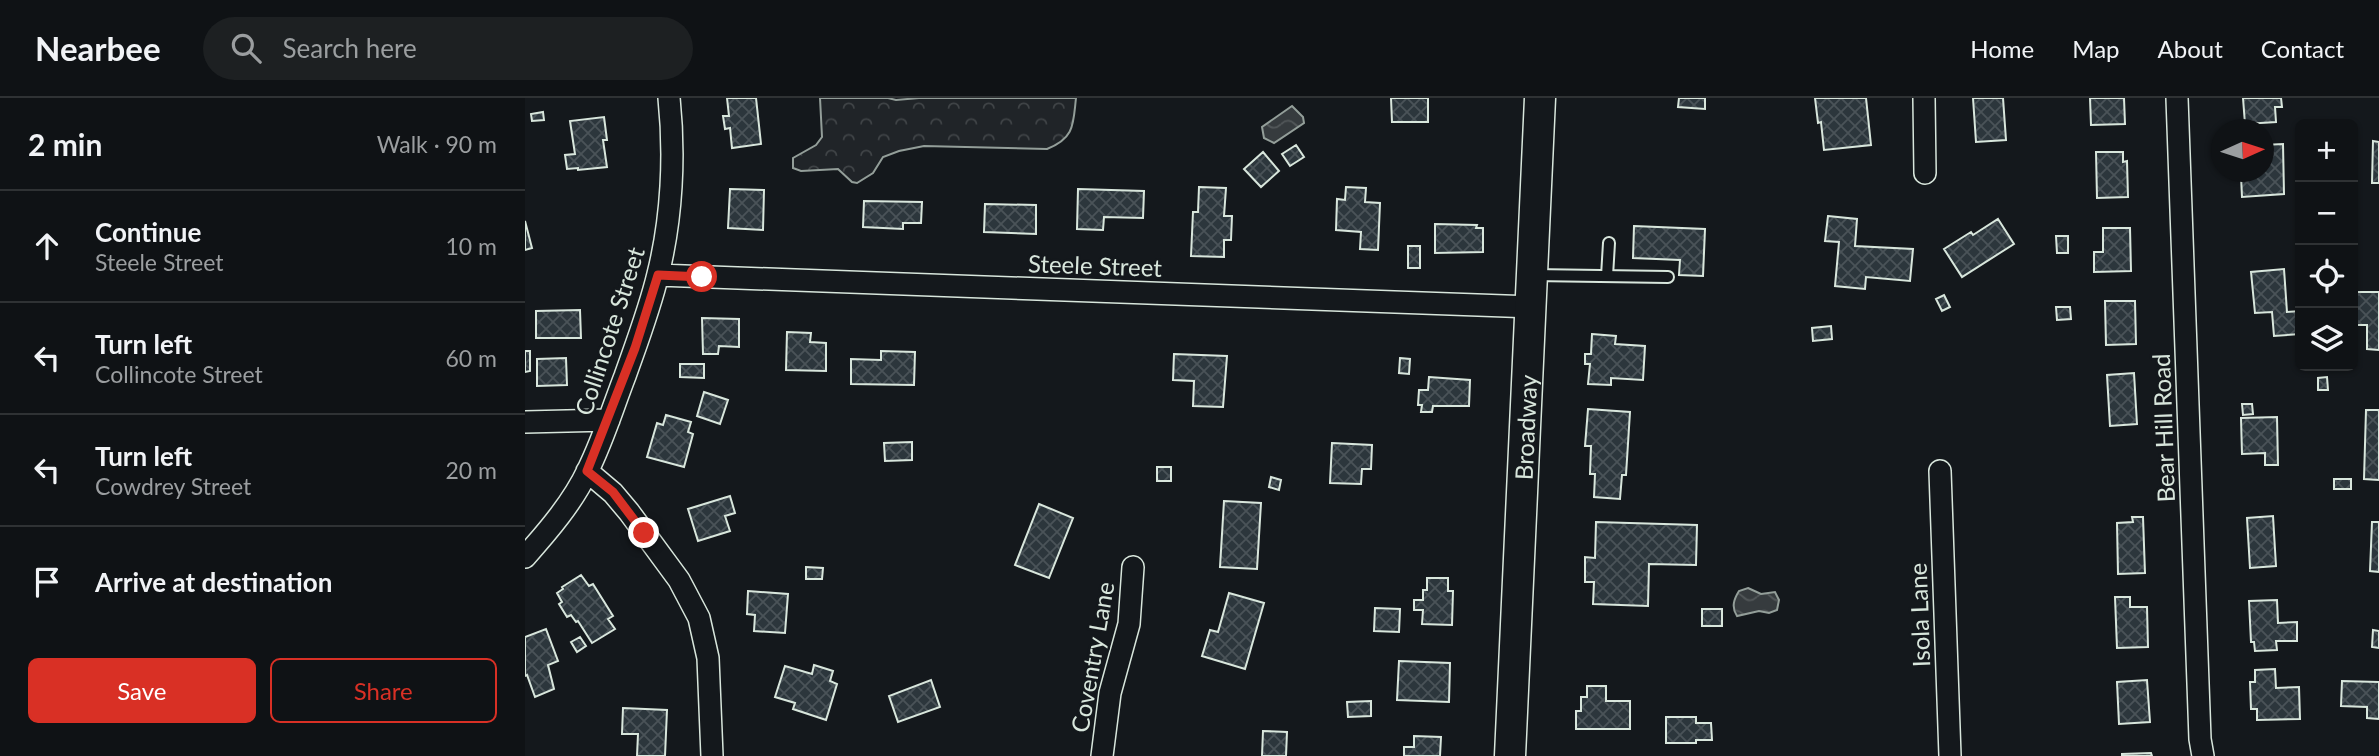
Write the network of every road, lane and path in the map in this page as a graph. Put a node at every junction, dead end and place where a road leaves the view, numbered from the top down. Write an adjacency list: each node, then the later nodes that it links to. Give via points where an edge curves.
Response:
1 (669, 98): 7 (street, Collincote Street, via 670,192)
2 (1540, 98): 8 (main road, Broadway)
3 (1924, 98): 5 (street)
4 (2177, 98): 22 (street, Bear Hill Road)
5 (1925, 173)
6 (1609, 243): 9 (lane)
7 (658, 275): 11 (street, Steele Street); 12 (street, Collincote Street)
8 (1533, 275): 9 (lane); 11 (main road, Broadway)
9 (1607, 276): 10 (lane)
10 (1668, 277)
11 (1531, 307): 20 (main road, Broadway)
12 (609, 420): 13 (street); 14 (street, Collincote Street)
13 (525, 422)
14 (587, 471): 16 (street, Collincote Street); 18 (street, via 629,512 695,609 708,657)
15 (1940, 471): 21 (street, Isola Lane)
16 (525, 557)
17 (1133, 567): 19 (street, Coventry Lane, via 1129,624 1111,693)
18 (712, 756)
19 (1102, 756)
20 (1510, 756)
21 (1950, 756)
22 (2203, 756)

